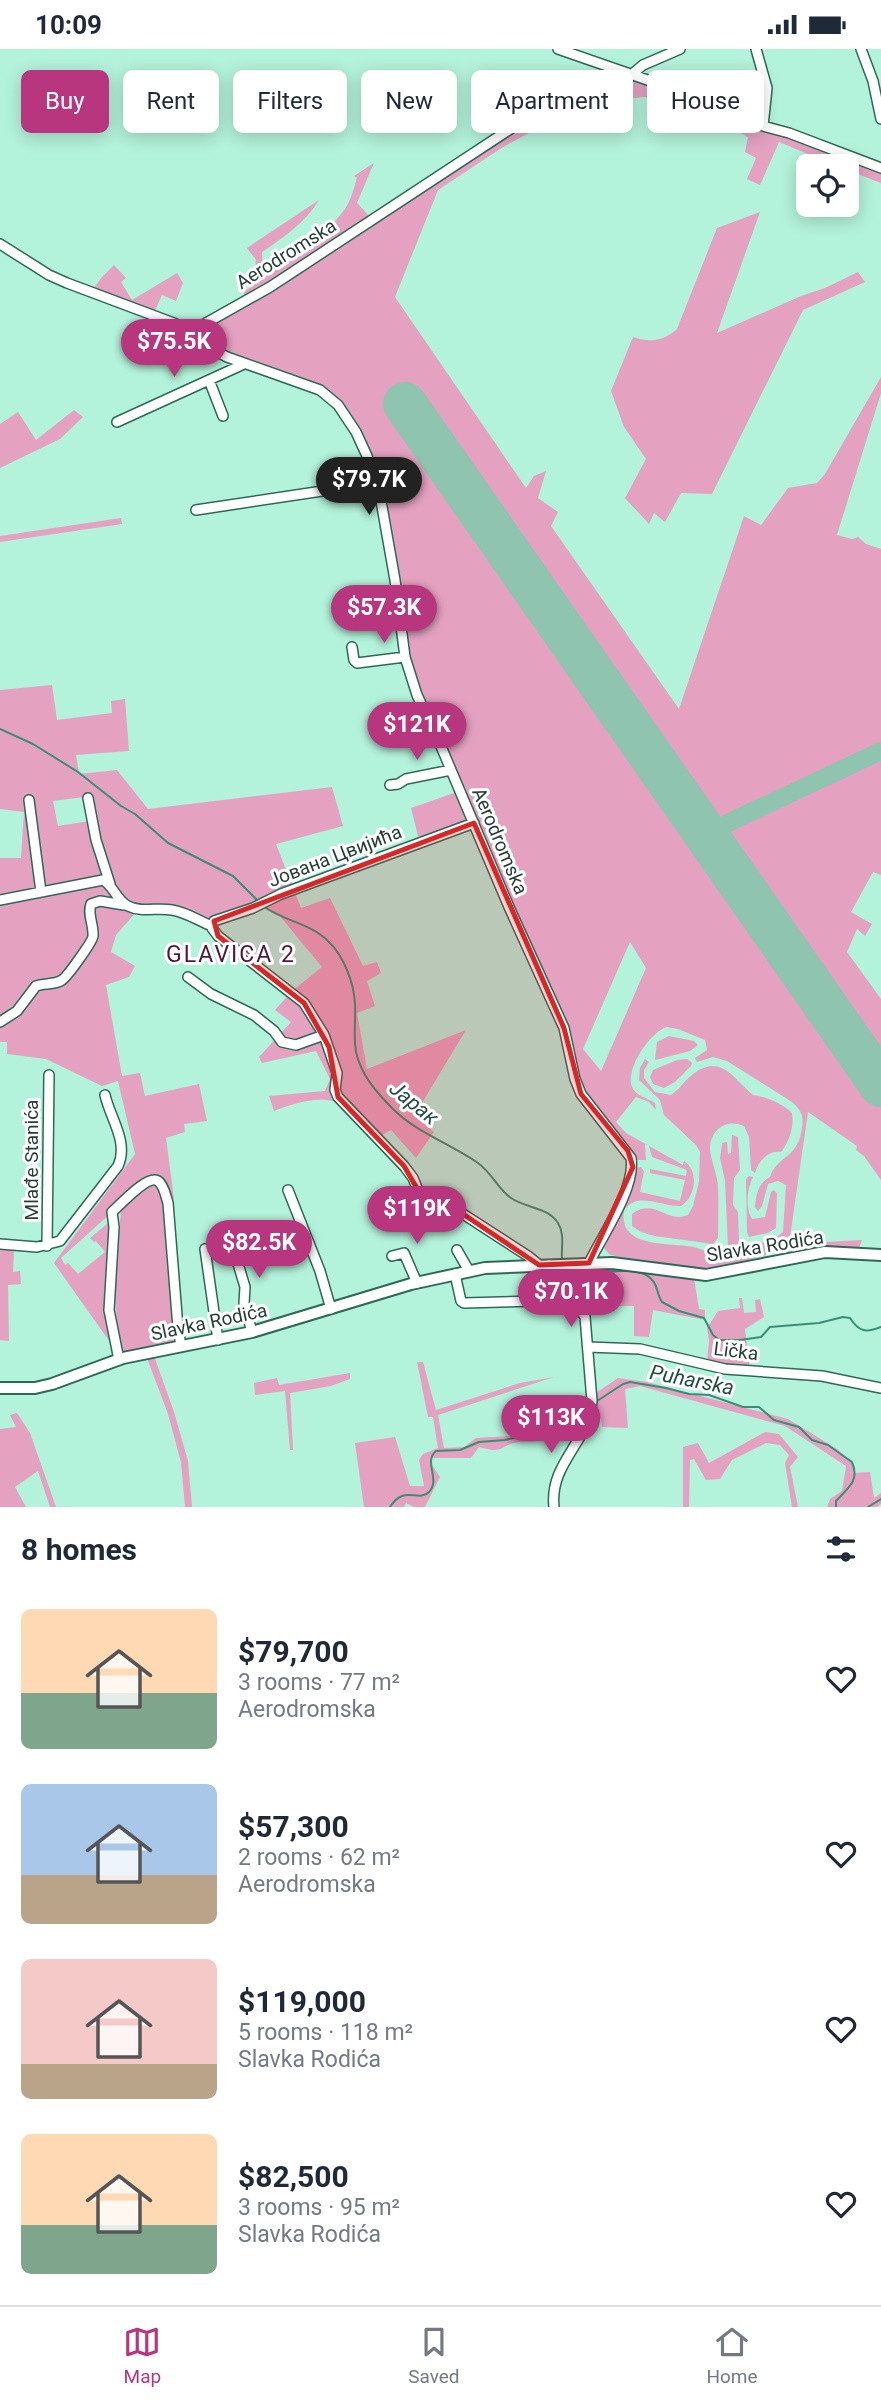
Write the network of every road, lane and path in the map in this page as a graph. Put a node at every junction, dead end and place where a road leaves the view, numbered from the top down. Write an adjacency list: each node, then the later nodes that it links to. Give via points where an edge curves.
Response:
1 (558, 49): 6 (street)
2 (591, 49): 6 (street)
3 (680, 49): 9 (street, Aerodromska)
4 (756, 49): 8 (street)
5 (861, 49): 12 (street)
6 (581, 57): 7 (street)
7 (617, 70)
8 (762, 70)
9 (633, 73)
10 (764, 77): 11 (street)
11 (764, 116)
12 (881, 119)
13 (764, 126): 15 (street)
14 (503, 133): 17 (street, Aerodromska)
15 (881, 168)
16 (0, 244): 17 (street, via 49,275)
17 (195, 331): 18 (street, Aerodromska, via 199,342)
18 (244, 364): 19 (street); 22 (street, Aerodromska, via 301,381 330,397 356,432)
19 (209, 380): 20 (street); 21 (street)
20 (223, 416)
21 (117, 422)
22 (376, 483): 23 (street); 25 (street, Aerodromska)
23 (196, 510)
24 (352, 647): 25 (street, via 357,663)
25 (405, 657): 26 (street, Aerodromska)
26 (451, 771): 27 (street); 30 (street, Aerodromska)
27 (390, 785)
28 (88, 798): 31 (street)
29 (29, 800): 32 (street)
30 (474, 823): 35 (street, Јована Цвијића, via 281,894 216,920); 49 (street, Aerodromska, via 564,1028 581,1094 631,1158 628,1186)
31 (110, 884): 32 (street, via 103,880); 34 (street)
32 (41, 892): 33 (street)
33 (0, 900)
34 (129, 907): 35 (street, via 176,911); 37 (street, via 100,901 91,904 92,942 66,977 36,986 17,1011)
35 (212, 926): 38 (street, via 218,936 304,1003)
36 (188, 977): 38 (street, via 254,1015 282,1042 296,1045)
37 (0, 1022)
38 (324, 1035): 50 (street, via 337,1073 338,1097 404,1166 422,1197 460,1212)
39 (49, 1075): 44 (street, Mlađe Stanića)
40 (104, 1095): 44 (street, via 121,1142 121,1160 68,1234)
41 (288, 1190): 55 (street)
42 (230, 1237): 56 (street)
43 (0, 1244): 44 (street)
44 (47, 1245)
45 (205, 1249): 57 (street)
46 (457, 1250): 51 (street)
47 (881, 1255): 49 (main road, Slavka Rodića, via 825,1252 706,1275)
48 (392, 1256): 53 (street, via 404,1253)
49 (589, 1263): 50 (main road, Slavka Rodića)
50 (544, 1265): 51 (main road, Slavka Rodića); 54 (street)
51 (469, 1271): 52 (main road, Slavka Rodića)
52 (455, 1274): 53 (main road, Slavka Rodića); 54 (street, via 464,1303 562,1305)
53 (417, 1283): 55 (main road, Slavka Rodića)
54 (572, 1299): 59 (street, via 585,1317)
55 (331, 1309): 56 (main road, Slavka Rodića)
56 (252, 1332): 57 (main road, Slavka Rodića)
57 (218, 1340): 58 (main road, Slavka Rodića)
58 (181, 1346): 60 (main road, Slavka Rodića); 60 (street, via 168,1203 160,1183 152,1180 112,1212 109,1310)
59 (588, 1347): 62 (street, Lička, via 640,1349 725,1369 822,1376); 63 (street, via 592,1412 555,1480)
60 (119, 1360): 61 (main road, Slavka Rodića, via 44,1386)
61 (0, 1388)
62 (881, 1388)
63 (554, 1507)

